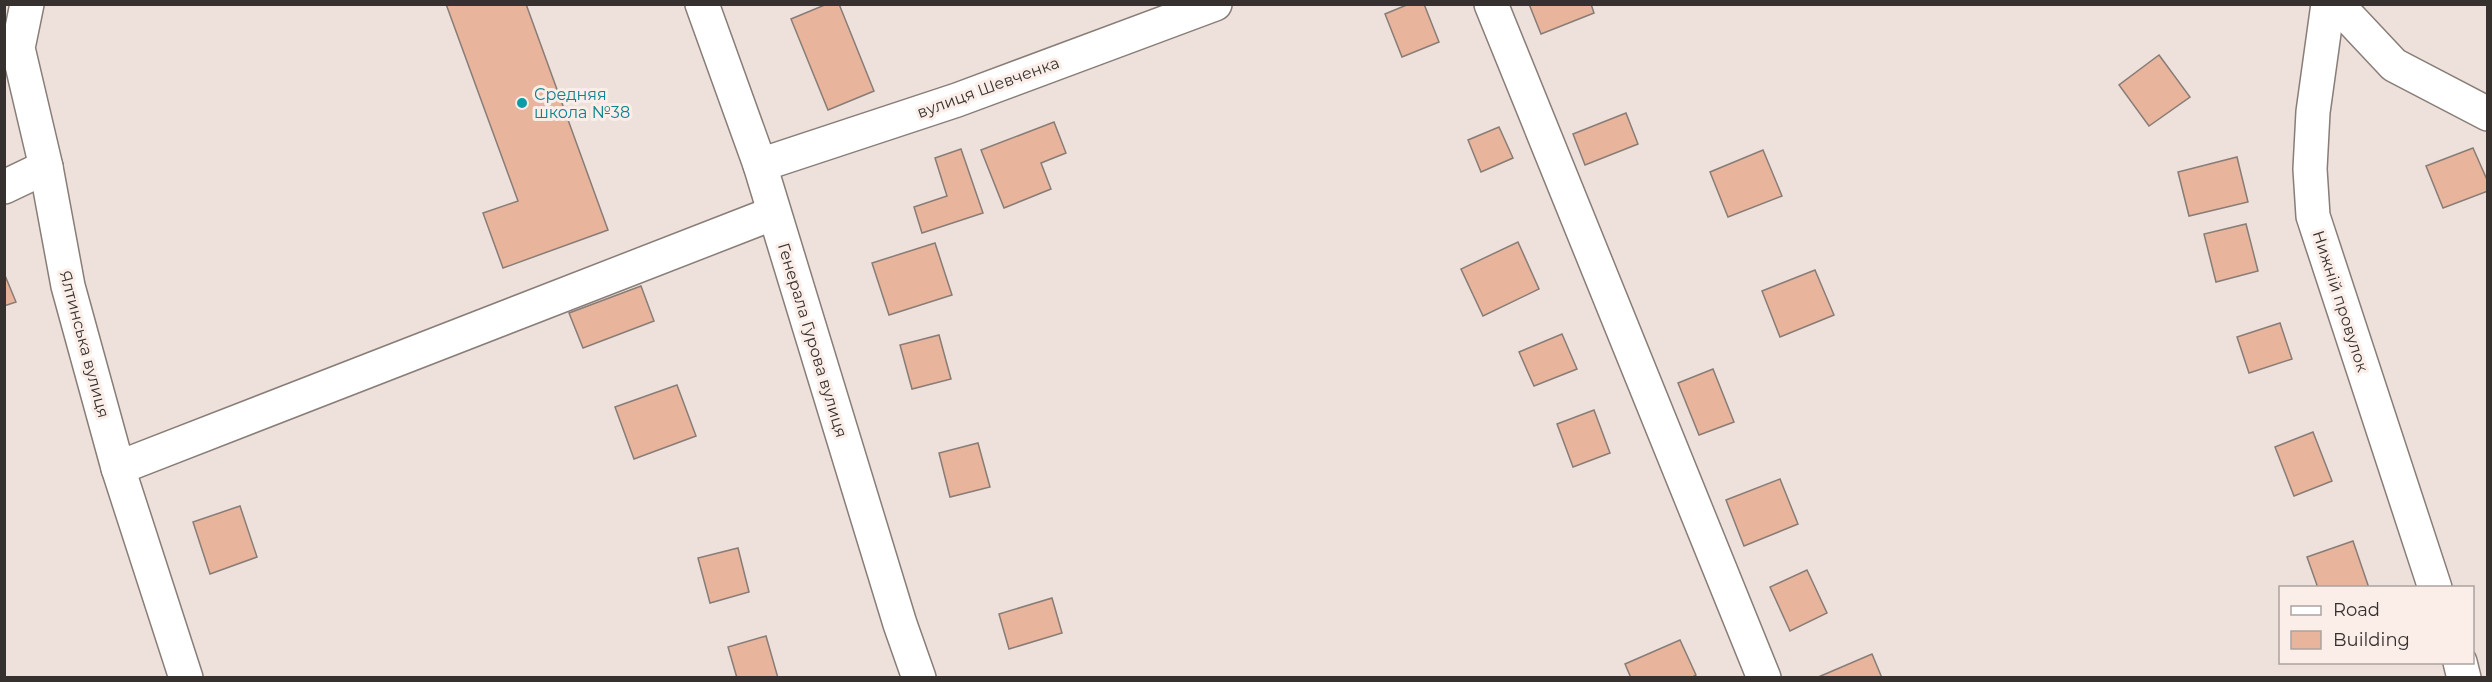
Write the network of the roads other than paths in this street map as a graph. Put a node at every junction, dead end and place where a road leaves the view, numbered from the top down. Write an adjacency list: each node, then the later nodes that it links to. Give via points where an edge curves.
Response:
1 (27, 4): 9 (street, Ялтинська вулиця, via 18,48)
2 (702, 4): 8 (street, Генерала Гурова вулиця)
3 (1215, 4): 8 (street, вулиця Шевченка, via 957,100)
4 (1491, 4): 16 (street)
5 (2328, 4): 13 (street, Нижній провулок, via 2313,112 2313,216)
6 (2340, 4): 7 (street, via 2394,65)
7 (2487, 114)
8 (760, 165): 11 (street, Генерала Гурова вулиця)
9 (46, 167): 10 (street); 12 (street, Ялтинська вулиця, via 68,286)
10 (4, 187)
11 (774, 213): 12 (street); 15 (street, Генерала Гурова вулиця)
12 (118, 468): 14 (street, Ялтинська вулиця)
13 (2434, 586)
14 (186, 678)
15 (919, 678)
16 (1764, 678)

